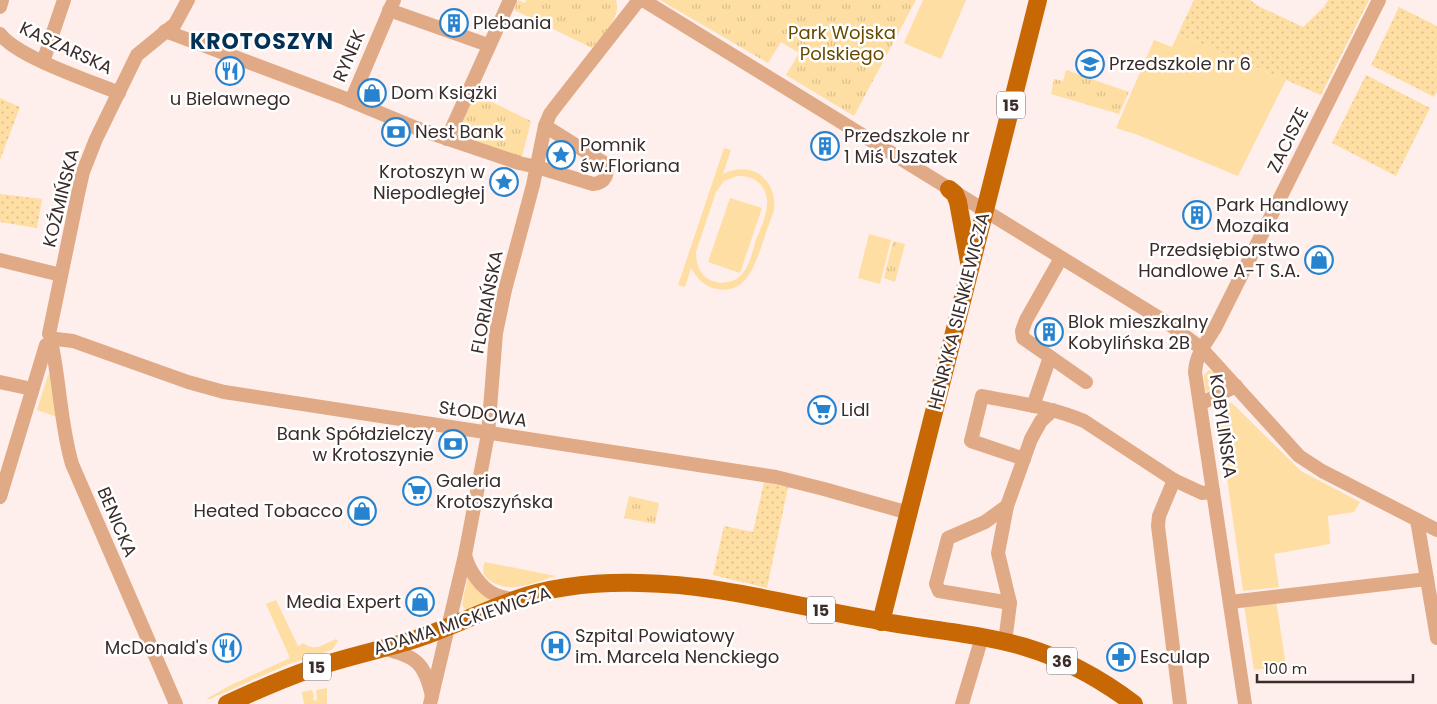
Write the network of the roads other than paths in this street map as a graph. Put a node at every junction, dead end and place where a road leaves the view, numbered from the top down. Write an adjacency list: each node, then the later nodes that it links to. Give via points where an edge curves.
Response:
1 (2, 0): 9 (street)
2 (64, 0): 13 (street)
3 (188, 0): 10 (street, via 177,22)
4 (510, 0): 12 (street)
5 (641, 0): 16 (street, FLORIAŃSKA, via 556,106); 19 (street)
6 (1038, 0): 20 (main road, HENRYKA SIENKIEWICZA / 15)
7 (1379, 0): 26 (street, ZACISZE, via 1215,328)
8 (391, 5): 12 (street); 15 (street, RYNEK)
9 (0, 7)
10 (165, 31): 14 (street, KOŹMIŃSKA, via 137,55); 15 (street, RYNEK)
11 (0, 34): 13 (street, KASZARSKA, via 6,42)
12 (488, 45): 17 (street)
13 (43, 62): 14 (street, KASZARSKA)
14 (119, 93): 24 (street, KOŹMIŃSKA, via 83,172)
15 (351, 101): 17 (street)
16 (545, 126): 18 (street, FLORIAŃSKA); 18 (street, via 604,163 606,175 604,180 593,184)
17 (447, 139): 18 (street)
18 (536, 171): 35 (street, FLORIAŃSKA, via 496,333)
19 (949, 189): 20 (street); 23 (main road, via 958,202)
20 (984, 211): 21 (street); 23 (main road, HENRYKA SIENKIEWICZA / 15)
21 (1061, 258): 26 (street, via 1169,324); 27 (street, via 1022,331 1023,338)
22 (0, 260): 24 (street)
23 (970, 270): 41 (main road, HENRYKA SIENKIEWICZA / 15)
24 (62, 271): 25 (street, KOŹMIŃSKA)
25 (51, 341): 31 (street, KOŹMIŃSKA); 35 (street, SŁODOWA, via 73,341 224,392); 56 (street, BENICKA, via 72,464)
26 (1201, 348): 30 (street); 32 (street, KOBYLIŃSKA, via 1195,372)
27 (1050, 357): 29 (street); 33 (street)
28 (0, 382): 31 (street)
29 (1086, 382)
30 (1236, 386): 32 (street); 42 (street, via 1299,456)
31 (32, 389): 39 (street, KOŹMIŃSKA)
32 (1200, 404): 38 (street, KOBYLIŃSKA)
33 (1032, 406): 34 (street); 36 (street, via 982,396 971,441)
34 (1053, 410): 36 (street, via 1041,421); 37 (street, via 1084,421)
35 (488, 434): 41 (street, SŁODOWA, via 776,478); 44 (street, FLORIAŃSKA)
36 (1024, 459): 40 (street)
37 (1174, 480): 38 (street, via 1202,492); 60 (street, via 1158,526)
38 (1213, 492): 47 (street, KOBYLIŃSKA)
39 (0, 498)
40 (1007, 506): 48 (street, via 998,553); 48 (street, via 985,522 948,538 936,584 939,590)
41 (909, 513): 49 (main road, HENRYKA SIENKIEWICZA / 15)
42 (1416, 520): 43 (street); 45 (street)
43 (1437, 530)
44 (464, 555): 46 (street, via 472,573 484,587 495,595); 50 (street, FLORIAŃSKA)
45 (1427, 579): 47 (street); 52 (street)
46 (514, 600): 49 (main road, ADAMA MICKIEWICZA / 15, via 594,584 643,582 715,588); 50 (main road, ADAMA MICKIEWICZA / 15)
47 (1230, 602): 61 (street, KOBYLIŃSKA)
48 (1010, 603): 53 (street)
49 (880, 622): 51 (main road, ADAMA MICKIEWICZA / 36)
50 (449, 628): 54 (main road, ADAMA MICKIEWICZA / 15); 55 (street, FLORIAŃSKA)
51 (982, 637): 53 (main road, ADAMA MICKIEWICZA / 36); 58 (street)
52 (1437, 638)
53 (1005, 642): 59 (main road, ADAMA MICKIEWICZA / 36, via 1046,654 1089,674)
54 (382, 648): 55 (street, via 412,658 422,667); 57 (main road, ADAMA MICKIEWICZA / 15, via 275,682)
55 (431, 700)
56 (176, 704)
57 (228, 704)
58 (962, 704)
59 (1134, 704)
60 (1180, 704)
61 (1245, 704)

